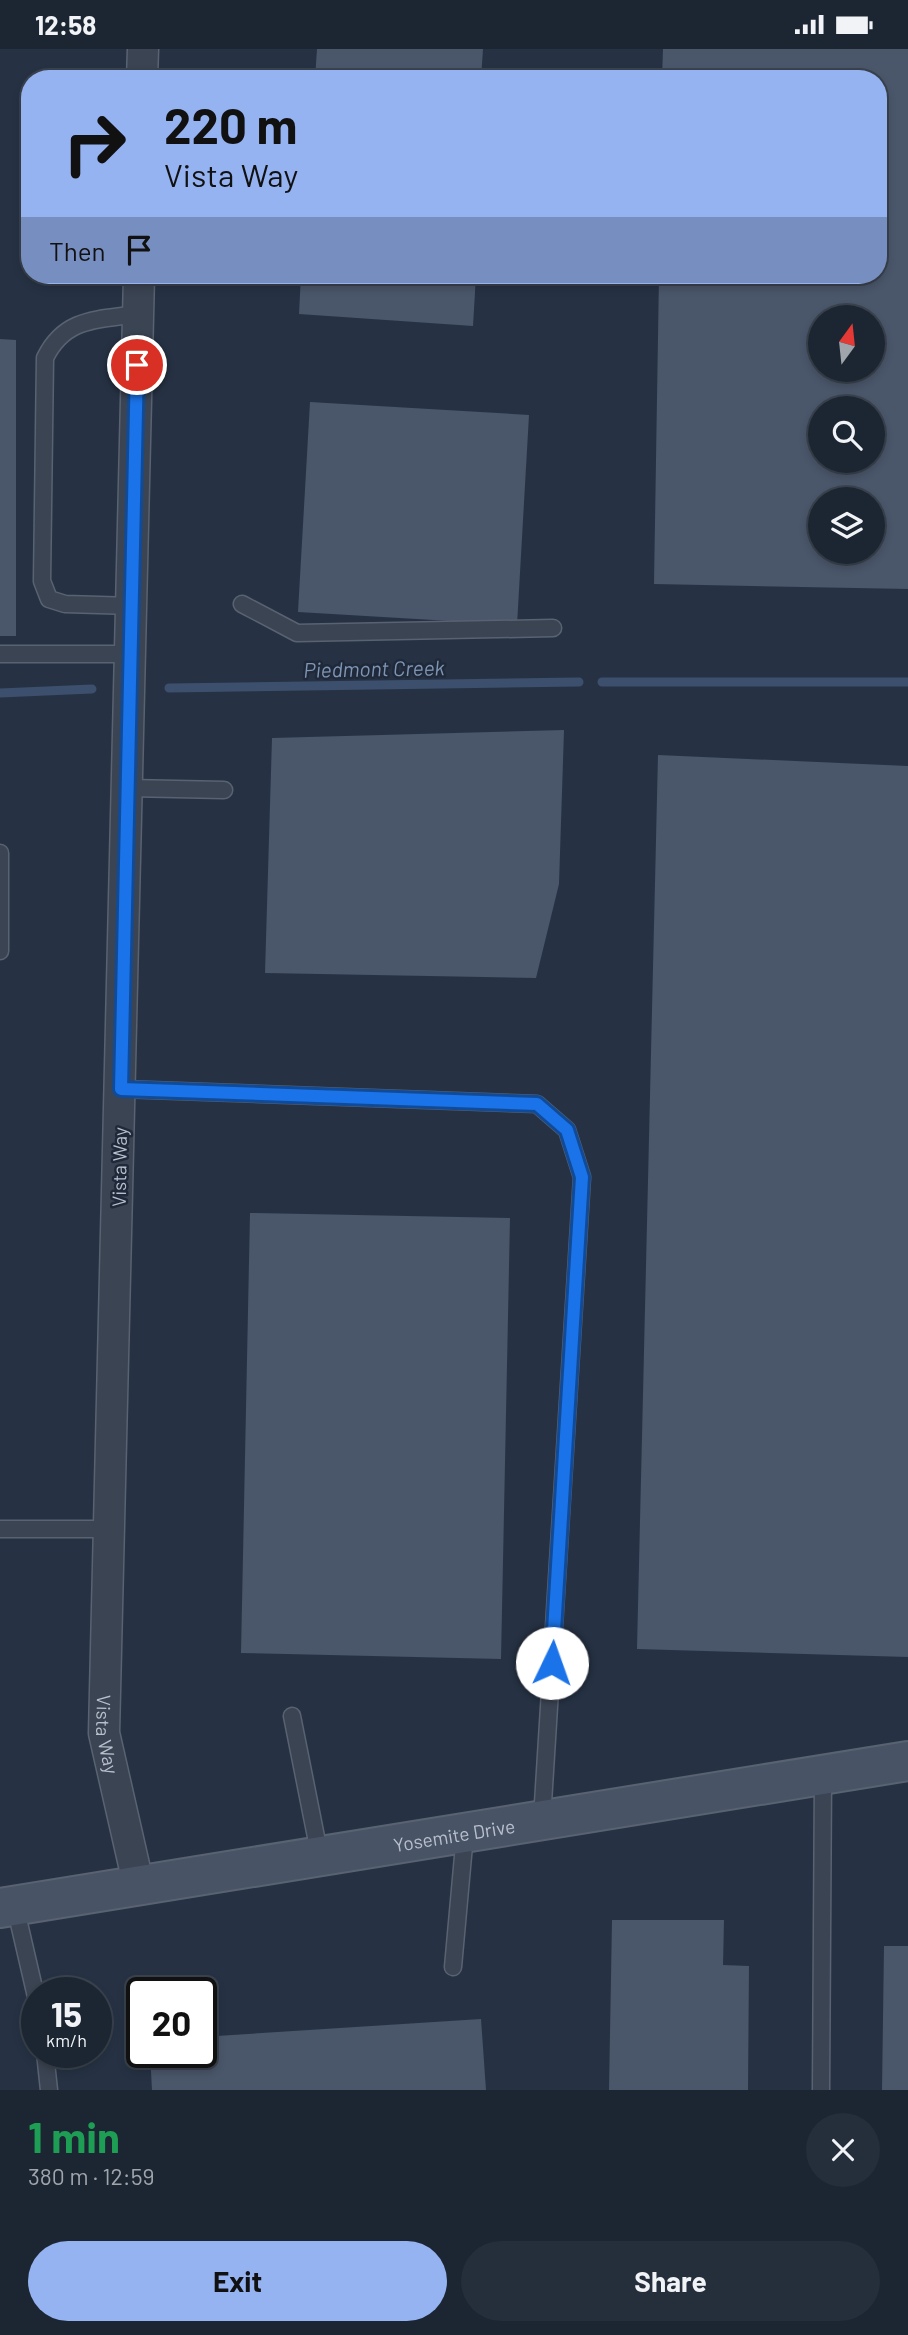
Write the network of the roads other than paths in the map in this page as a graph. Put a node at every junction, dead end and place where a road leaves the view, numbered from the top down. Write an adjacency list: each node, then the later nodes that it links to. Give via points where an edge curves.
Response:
1 (143, 49): 2 (street)
2 (142, 70)
3 (139, 284): 4 (street, Vista Way)
4 (138, 314): 6 (street, Vista Way); 6 (lane, via 76,323 53,340 45,358 42,581 49,599 65,604)
5 (242, 604): 7 (lane, via 297,633)
6 (133, 606): 9 (street, Vista Way)
7 (553, 628)
8 (0, 654): 9 (lane)
9 (132, 654): 10 (street, Vista Way)
10 (128, 787): 11 (lane); 14 (street, Vista Way)
11 (224, 790)
12 (0, 853): 13 (lane)
13 (0, 951)
14 (121, 1089): 16 (street, Vista Way); 20 (lane, via 537,1104 567,1130 582,1177)
15 (0, 1529): 16 (lane)
16 (109, 1529): 23 (street, Vista Way, via 104,1733)
17 (292, 1716): 22 (lane)
18 (908, 1761): 19 (main road, Yosemite Drive)
19 (823, 1775): 20 (main road, Yosemite Drive); 29 (lane)
20 (542, 1821): 21 (main road, Yosemite Drive)
21 (465, 1834): 22 (main road, Yosemite Drive); 25 (lane)
22 (320, 1857): 23 (main road, Yosemite Drive)
23 (139, 1887): 24 (main road, Yosemite Drive)
24 (7, 1907): 26 (lane)
25 (453, 1967)
26 (29, 1977)
27 (47, 2068): 28 (lane)
28 (49, 2090)
29 (821, 2090)

